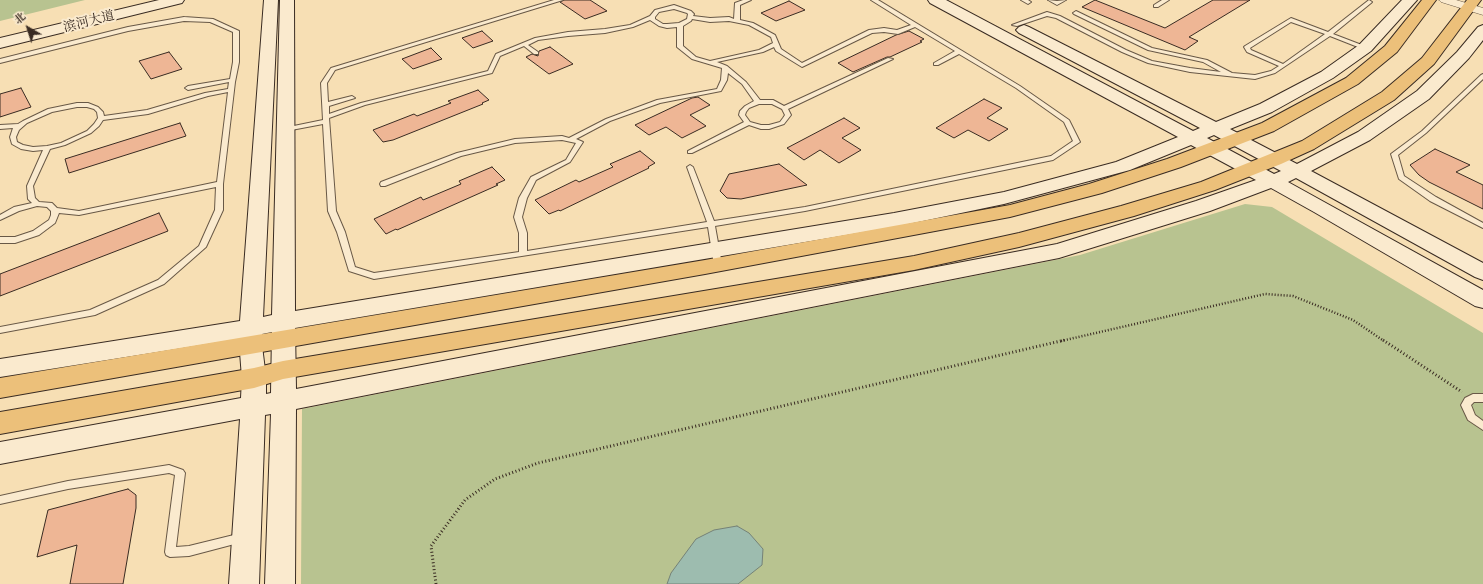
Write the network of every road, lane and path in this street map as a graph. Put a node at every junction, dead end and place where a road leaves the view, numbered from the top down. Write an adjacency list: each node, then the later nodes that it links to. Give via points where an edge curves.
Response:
1 (145, 0): 30 (street, 滨河大道)
2 (177, 0): 31 (street, 滨河大道)
3 (271, 0): 82 (street)
4 (287, 0): 57 (street)
5 (560, 0): 50 (lane, via 333,69 324,83)
6 (664, 0): 20 (lane)
7 (748, 0): 24 (lane, via 737,4)
8 (874, 0): 26 (lane)
9 (935, 0): 58 (street)
10 (966, 0): 27 (street)
11 (1051, 0): 12 (lane, via 1057,3)
12 (1063, 0)
13 (1166, 0): 18 (lane)
14 (1410, 0): 34 (street)
15 (1429, 0): 61 (main road, via 1391,49 1352,81 1268,127)
16 (1445, 0): 19 (street)
17 (1369, 2): 29 (lane)
18 (1156, 6)
19 (1475, 6): 66 (main road, via 1428,61 1388,96 1308,144)
20 (667, 8): 22 (lane, via 657,11); 23 (lane, via 685,10)
21 (1076, 13): 43 (lane, via 1150,49 1205,60)
22 (652, 17): 25 (lane, via 661,25); 32 (lane, via 631,26 537,39)
23 (691, 17): 24 (lane); 25 (lane)
24 (737, 21): 33 (lane, via 751,24 772,36)
25 (680, 25): 39 (lane, via 680,47 694,58)
26 (915, 25): 33 (lane, via 898,32 871,31 802,65 778,50); 35 (lane)
27 (1014, 25): 43 (lane, via 1047,14 1150,62); 59 (street)
28 (1483, 30): 67 (street, via 1463,56 1423,95 1364,136)
29 (1329, 34): 34 (lane); 41 (lane); 41 (lane, via 1290,20 1247,47 1249,51)
30 (0, 36)
31 (0, 43)
32 (524, 44): 36 (lane); 53 (lane, via 498,55 490,72 370,102)
33 (776, 44): 39 (lane, via 749,54)
34 (1365, 48): 59 (street, via 1327,75)
35 (959, 51): 40 (lane); 73 (lane, via 1067,121 1077,142 1053,158 805,209)
36 (536, 53)
37 (890, 59): 51 (lane)
38 (0, 61): 45 (lane, via 184,18 211,20 236,32 236,62)
39 (712, 62): 42 (lane)
40 (936, 64)
41 (1283, 66): 43 (lane, via 1255,77)
42 (725, 67): 49 (lane, via 744,83); 60 (lane, via 724,80 719,90 659,101 608,120)
43 (1233, 75)
44 (1483, 76): 74 (lane, via 1424,132 1394,154 1401,178)
45 (232, 80): 46 (lane); 47 (lane)
46 (188, 88)
47 (231, 90): 52 (lane, via 207,94 148,112); 68 (lane)
48 (352, 98): 50 (lane)
49 (758, 102): 51 (lane, via 773,102); 54 (lane, via 743,111 742,115)
50 (326, 105): 53 (lane)
51 (784, 108): 54 (lane, via 788,115 786,120 776,126 762,127)
52 (101, 118): 55 (lane, via 96,108 77,105 50,110); 62 (lane, via 89,132)
53 (327, 119): 57 (lane); 76 (lane, via 332,211 352,269 374,276)
54 (748, 123): 63 (lane)
55 (20, 126): 56 (lane); 62 (lane, via 13,137 14,143 33,149)
56 (0, 127)
57 (286, 129): 81 (street)
58 (1194, 138): 59 (street); 77 (street, via 1123,166 1004,198)
59 (1214, 139): 61 (main road); 65 (street); 77 (main road, via 1095,189 1010,211)
60 (570, 140): 69 (lane, via 562,138 501,144 460,154); 76 (lane, via 580,142 568,161 533,179 523,198 518,217 523,233)
61 (1236, 140): 66 (street)
62 (47, 148): 70 (lane, via 30,186 32,199)
63 (690, 152)
64 (690, 167): 73 (lane)
65 (1251, 169): 66 (main road); 84 (main road, via 1127,212 914,263)
66 (1273, 170): 67 (street); 79 (street); 89 (street, via 1204,206 1059,251)
67 (1297, 171): 78 (street)
68 (220, 184): 71 (lane, via 78,213); 80 (lane, via 219,210 202,247 160,282 92,314)
69 (383, 184)
70 (37, 204): 71 (lane, via 49,205); 72 (lane, via 16,209)
71 (55, 210): 75 (lane, via 52,221 36,233 15,240)
72 (0, 218)
73 (711, 224): 76 (lane); 77 (lane)
74 (1483, 226)
75 (0, 240)
76 (523, 254)
77 (716, 258): 81 (main road)
78 (1483, 272)
79 (1483, 300)
80 (0, 330)
81 (283, 330): 82 (main road); 84 (street)
82 (251, 337): 83 (street); 85 (street); 86 (main road)
83 (0, 368)
84 (283, 370): 85 (main road); 89 (street)
85 (254, 378): 90 (street); 91 (main road)
86 (0, 388)
87 (1473, 398): 88 (lane); 92 (lane, via 1466,405 1468,411 1471,417); 98 (path, via 1353,320 1293,296 1265,294 538,463 495,480 465,500 431,546)
88 (1483, 398)
89 (284, 402): 90 (street); 97 (street)
90 (253, 406): 93 (street); 95 (street)
91 (0, 423)
92 (1483, 426)
93 (0, 453)
94 (0, 500): 95 (lane, via 68,485 169,469 180,473 170,552 190,551)
95 (246, 536): 96 (street)
96 (244, 584)
97 (280, 584)
98 (436, 584)

